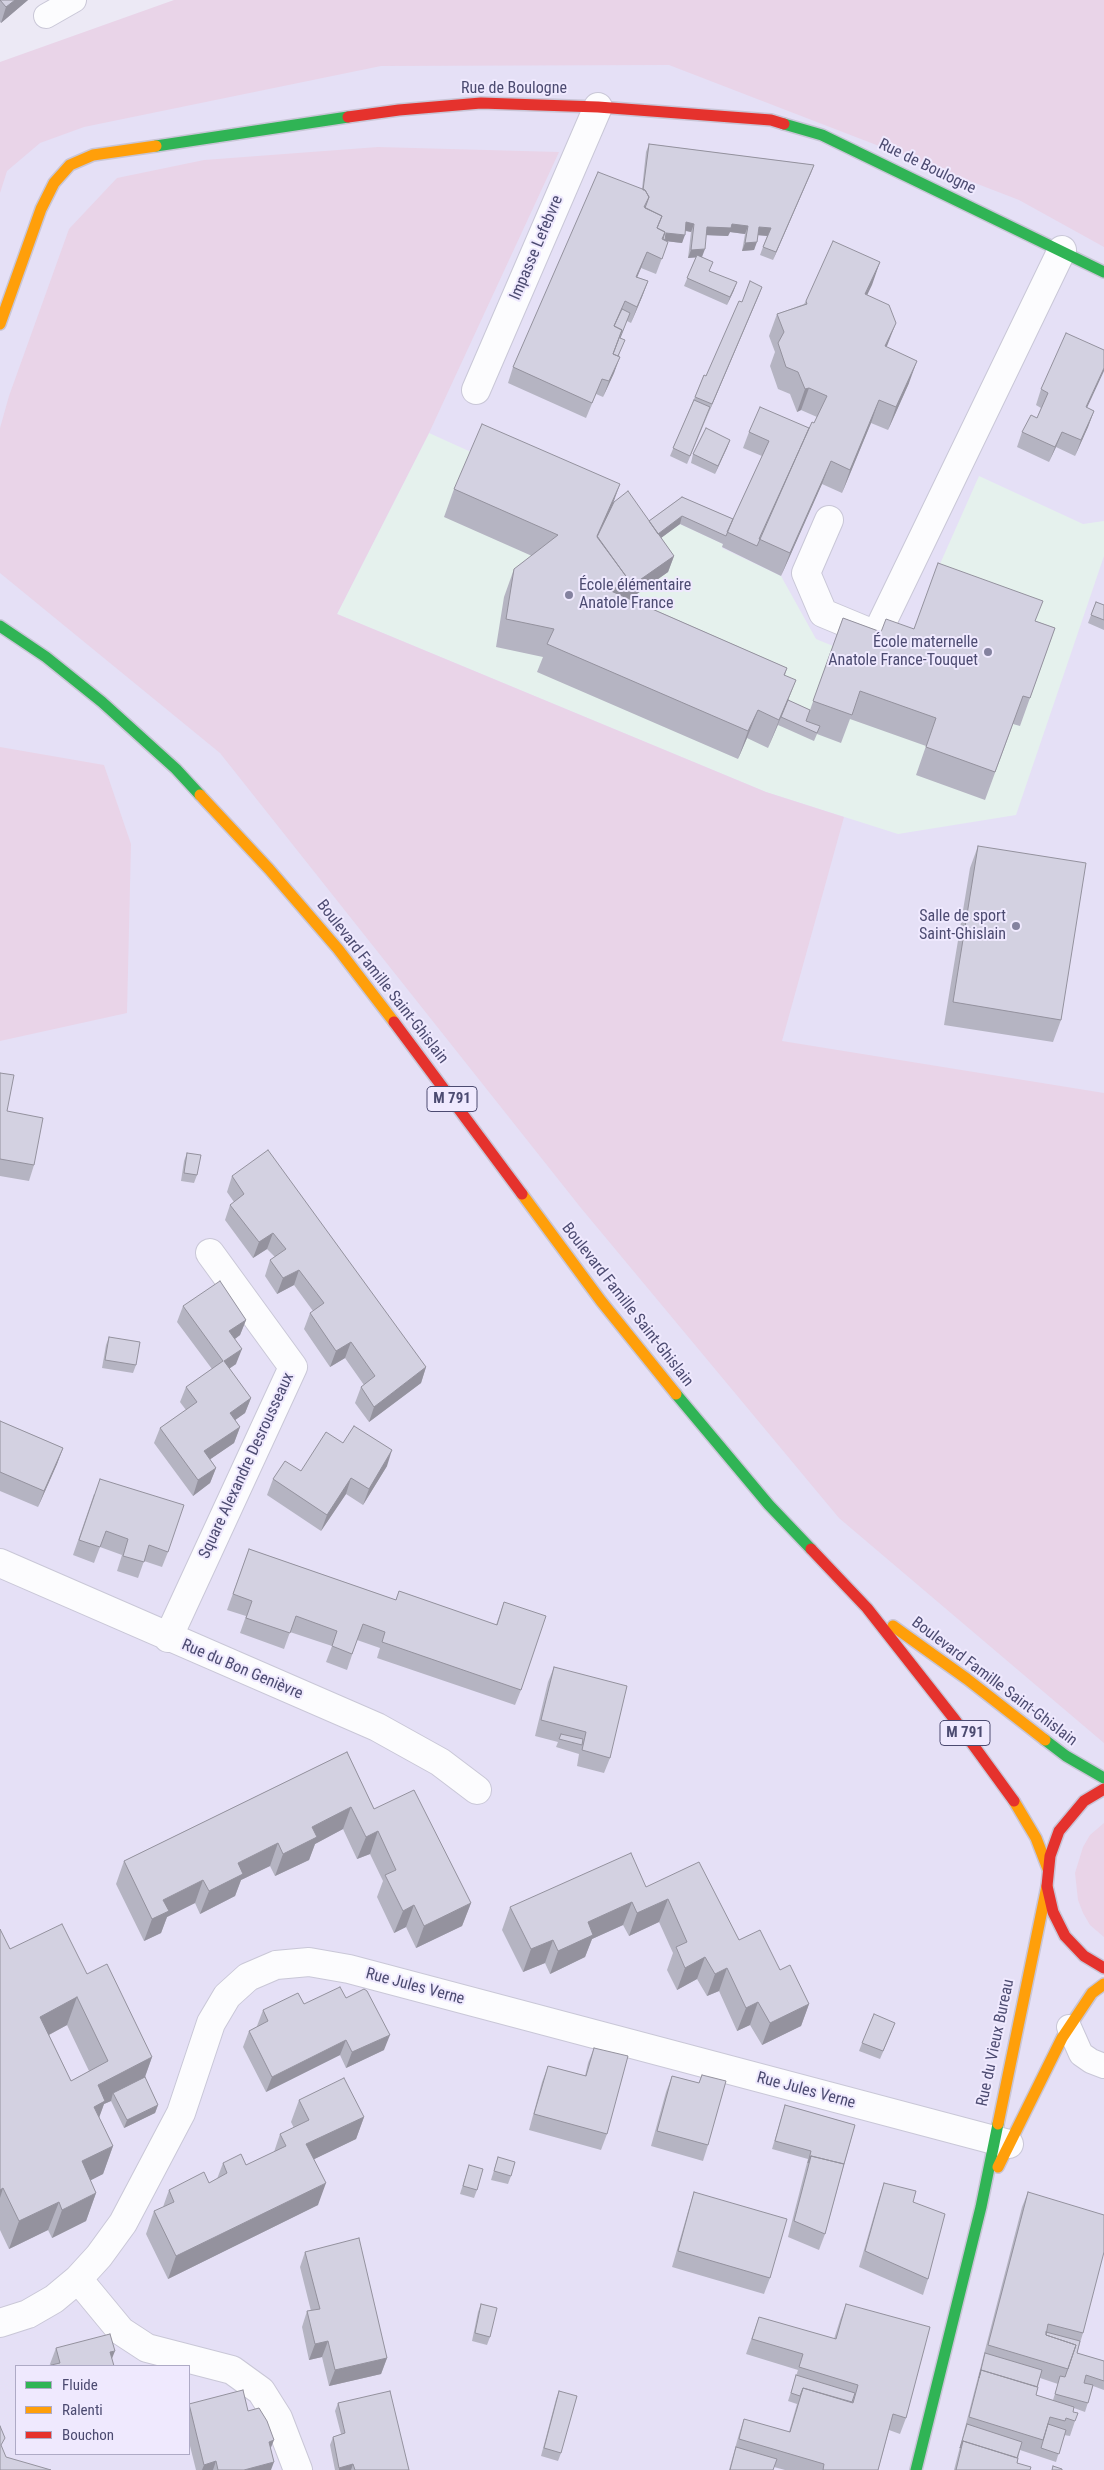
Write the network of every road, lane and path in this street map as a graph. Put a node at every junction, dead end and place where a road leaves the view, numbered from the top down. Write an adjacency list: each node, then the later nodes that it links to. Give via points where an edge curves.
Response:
1 (74, 0): 2 (lane)
2 (46, 16)
3 (598, 107): 4 (main road, Rue de Boulogne, via 771,120 822,135); 6 (main road, Rue de Boulogne, via 481,103 399,110 93,155 70,165 54,183 41,209); 7 (street, Impasse Lefebvre)
4 (1062, 250): 5 (main road, Rue de Boulogne); 8 (street, via 876,635 823,613 806,573)
5 (1104, 272)
6 (0, 324)
7 (476, 390)
8 (829, 520)
9 (0, 626): 12 (main road, Boulevard Famille Saint-Ghislain / M 791, via 53,662 138,734 206,800 269,869 403,1032 601,1301 695,1419 769,1505)
10 (210, 1253): 13 (street, Square Alexandre Desrousseaux, via 293,1367)
11 (0, 1564): 13 (street, Rue du Bon Genièvre)
12 (867, 1608): 14 (main road, Boulevard Famille Saint-Ghislain / M 791, via 1066,1756); 17 (main road, Boulevard Famille Saint-Ghislain / M 791, via 1000,1779 1028,1823)
13 (168, 1638): 16 (street, Rue du Bon Genièvre, via 399,1738 440,1762)
14 (1104, 1778)
15 (1104, 1789): 17 (main road, via 1084,1801 1066,1821 1054,1843)
16 (477, 1790)
17 (1048, 1869): 18 (main road)
18 (1047, 1886): 19 (main road, via 1053,1912 1065,1936 1084,1956); 23 (main road, Rue du Vieux Bureau)
19 (1104, 1968)
20 (1104, 1984): 21 (main road, Rue du Vieux Bureau, via 1092,1993)
21 (1068, 2027): 22 (lane, via 1081,2054); 23 (main road, Rue du Vieux Bureau)
22 (1104, 2066)
23 (1001, 2142): 24 (main road, Rue du Vieux Bureau); 24 (main road, Rue du Vieux Bureau); 25 (street, Rue Jules Verne, via 349,1969 309,1962 276,1965 248,1977 227,1996 211,2023 181,2113 159,2157 123,2223)
24 (981, 2207): 28 (main road, Rue du Vieux Bureau)
25 (78, 2279): 26 (street, Rue Jules Verne, via 54,2299 28,2314); 27 (street, via 121,2331 147,2348 232,2370 261,2391 278,2418)
26 (0, 2323)
27 (298, 2470)
28 (916, 2470)

